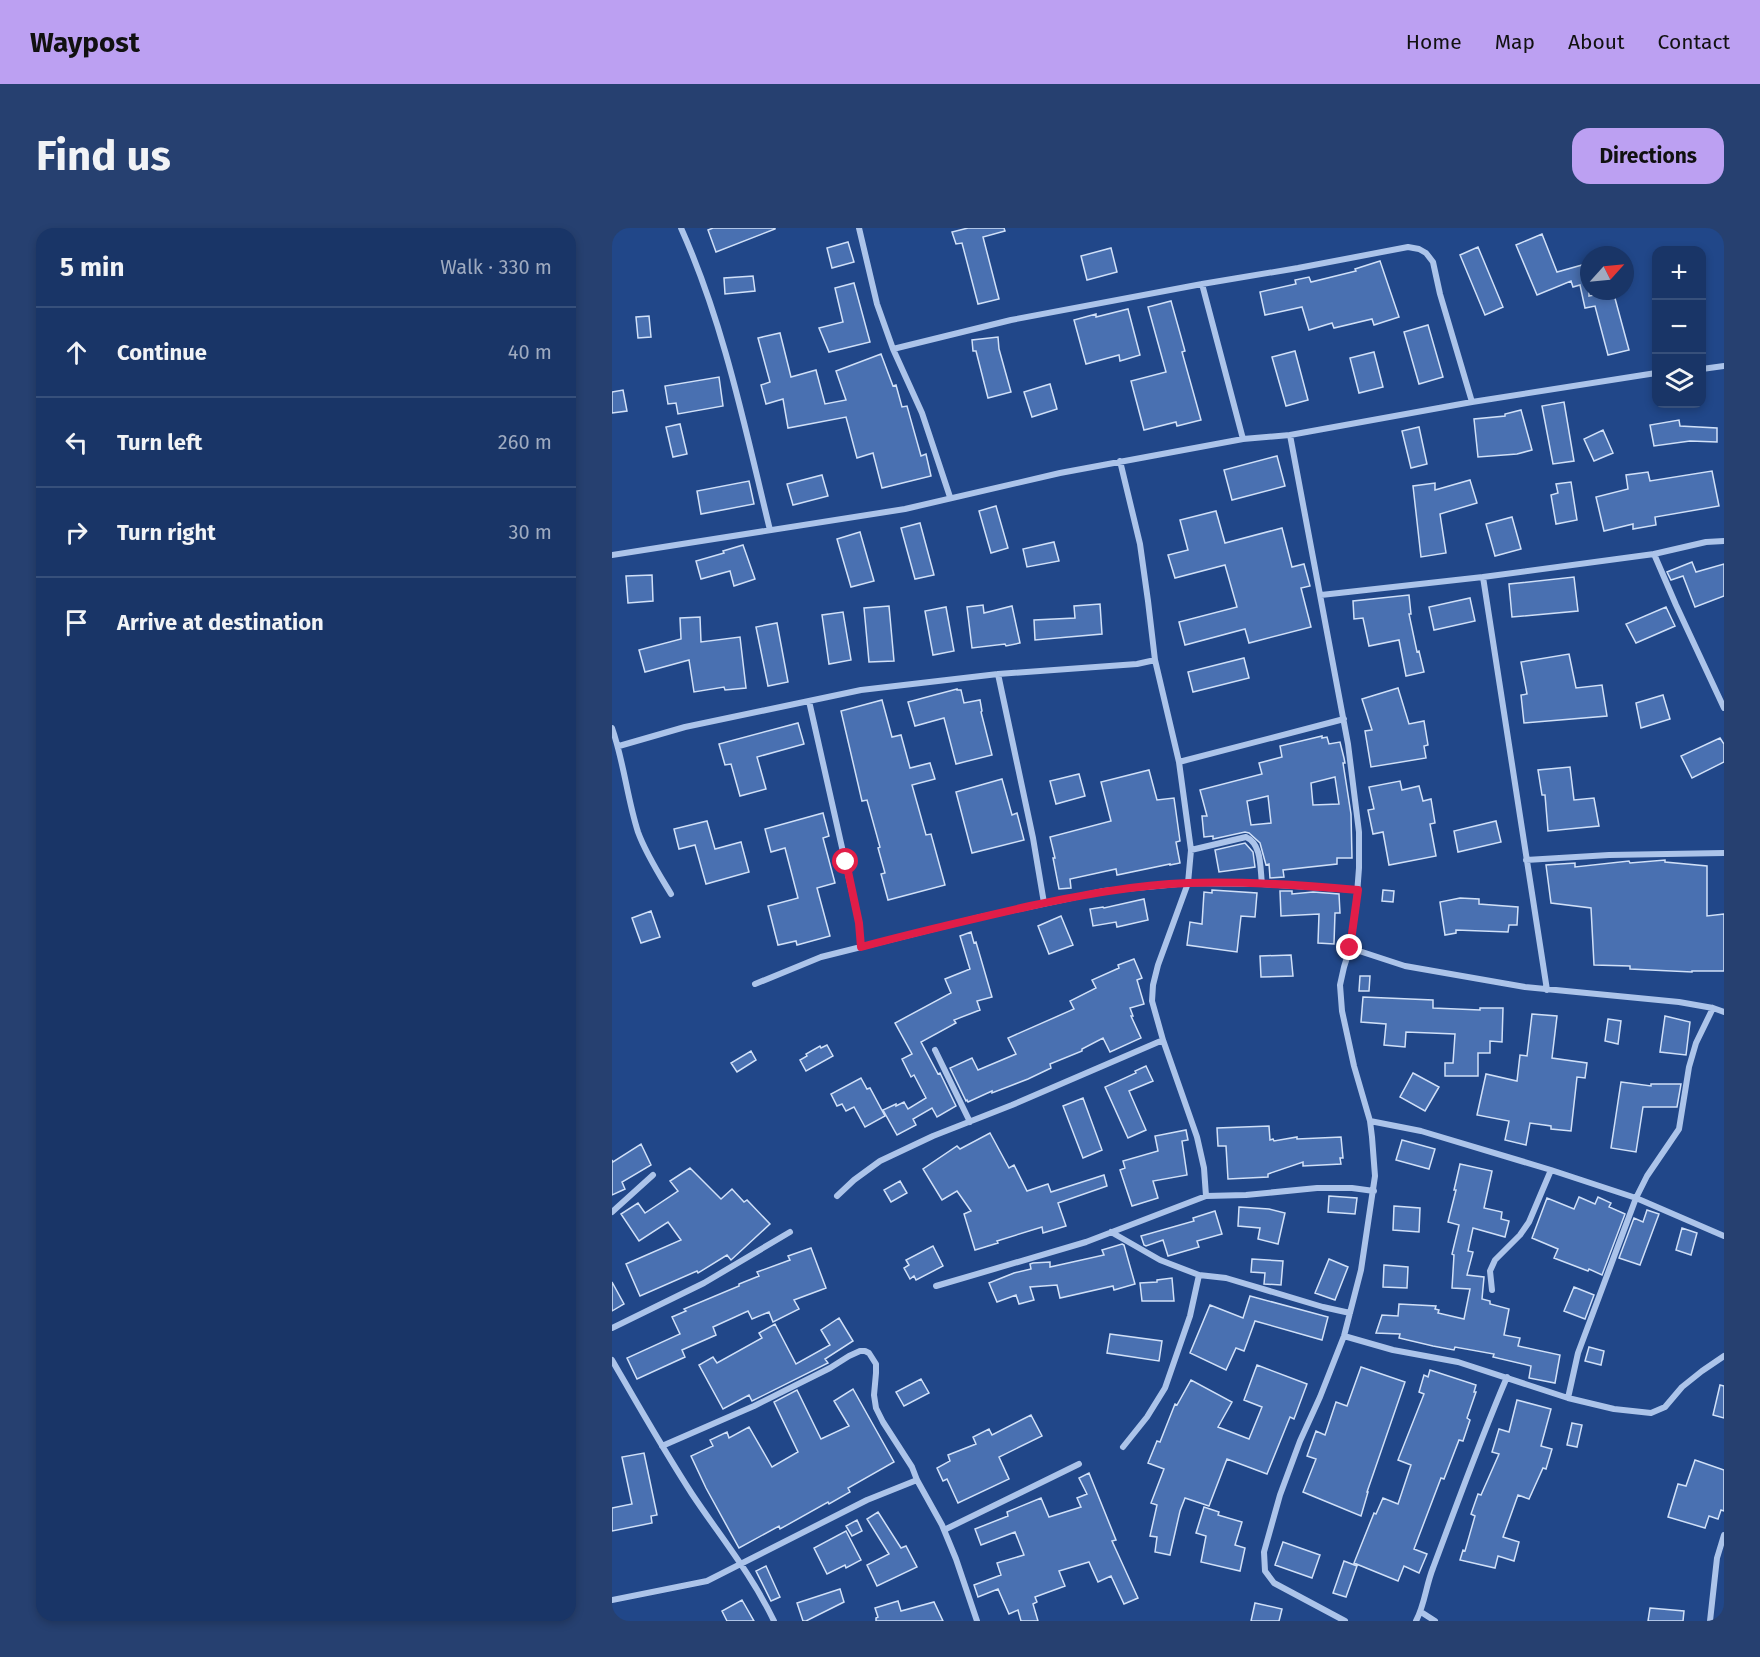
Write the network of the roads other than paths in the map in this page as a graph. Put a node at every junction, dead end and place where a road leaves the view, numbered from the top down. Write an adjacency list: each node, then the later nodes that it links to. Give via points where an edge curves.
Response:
1 (681, 228): 13 (street, via 708,297 733,380)
2 (859, 228): 4 (street, via 877,304)
3 (1202, 284): 4 (street, via 1011,320); 8 (street, via 1391,249 1419,249 1433,262); 10 (street)
4 (893, 349): 12 (street, via 922,413)
5 (1724, 366): 6 (street)
6 (1706, 368)
7 (1652, 374): 8 (street)
8 (1472, 402): 9 (street)
9 (1290, 435): 10 (street); 18 (street)
10 (1243, 439): 11 (street)
11 (1120, 462): 12 (street); 19 (street, via 1140,544)
12 (950, 497): 13 (street, via 905,509)
13 (770, 530): 16 (street)
14 (1724, 541): 15 (street)
15 (1654, 554): 17 (street); 22 (street)
16 (612, 555)
17 (1483, 577): 18 (street); 29 (street)
18 (1321, 595): 23 (street)
19 (1155, 660): 20 (street); 26 (street)
20 (998, 674): 21 (street, via 861,690); 34 (street)
21 (809, 701): 25 (street); 35 (street, via 859,923)
22 (1724, 708)
23 (1344, 719): 26 (street); 32 (street, via 1359,832)
24 (612, 728): 25 (street)
25 (619, 747): 33 (street, via 638,832)
26 (1179, 762): 27 (street)
27 (1191, 850): 30 (street); 31 (street, via 1251,839 1257,846)
28 (1724, 853): 29 (street)
29 (1526, 860): 38 (street)
30 (1188, 883): 31 (street); 34 (street, via 1104,891); 41 (street, via 1154,984 1152,1001)
31 (1262, 884): 32 (street)
32 (1358, 890): 36 (street)
33 (671, 894)
34 (1044, 903): 35 (street)
35 (861, 947): 37 (street, via 820,957)
36 (1350, 948): 38 (street, via 1405,966); 43 (street, via 1340,985 1342,1011)
37 (755, 984)
38 (1547, 990): 39 (street)
39 (1713, 1008): 40 (street); 50 (street, via 1696,1043 1679,1128)
40 (1724, 1012)
41 (1163, 1040): 44 (street); 49 (street, via 1197,1137)
42 (935, 1050): 44 (street)
43 (1370, 1121): 45 (street, via 1421,1131); 47 (street)
44 (970, 1122): 48 (street, via 880,1161)
45 (1551, 1170): 50 (street); 57 (street, via 1529,1222 1495,1260 1490,1271)
46 (653, 1175): 51 (street)
47 (1374, 1191): 49 (street, via 1317,1188); 58 (street)
48 (837, 1196)
49 (1206, 1196): 53 (street)
50 (1636, 1198): 54 (street); 64 (street, via 1578,1353)
51 (612, 1212)
52 (790, 1232): 59 (street, via 704,1283)
53 (1110, 1232): 55 (street, via 1160,1260); 56 (street)
54 (1722, 1233)
55 (1199, 1275): 58 (street, via 1226,1278); 66 (street, via 1190,1316 1165,1388)
56 (936, 1286)
57 (1492, 1290)
58 (1350, 1313): 60 (street)
59 (612, 1328)
60 (1344, 1336): 63 (street); 76 (street, via 1300,1441 1264,1552 1265,1571 1274,1583)
61 (1724, 1356): 64 (street, via 1689,1382 1665,1407 1651,1413)
62 (612, 1360): 65 (street)
63 (1507, 1377): 64 (street); 73 (street, via 1428,1582)
64 (1568, 1398)
65 (662, 1446): 68 (street, via 865,1351 876,1364 876,1408); 71 (street)
66 (1123, 1447)
67 (1079, 1464): 69 (street)
68 (917, 1480): 69 (street); 71 (street, via 867,1500)
69 (944, 1530): 75 (street)
70 (1724, 1534): 79 (street, via 1717,1558)
71 (740, 1563): 72 (street, via 707,1581); 74 (street)
72 (612, 1600)
73 (1421, 1612): 77 (street); 78 (street)
74 (774, 1621)
75 (977, 1621)
76 (1345, 1621)
77 (1416, 1621)
78 (1435, 1621)
79 (1710, 1621)

